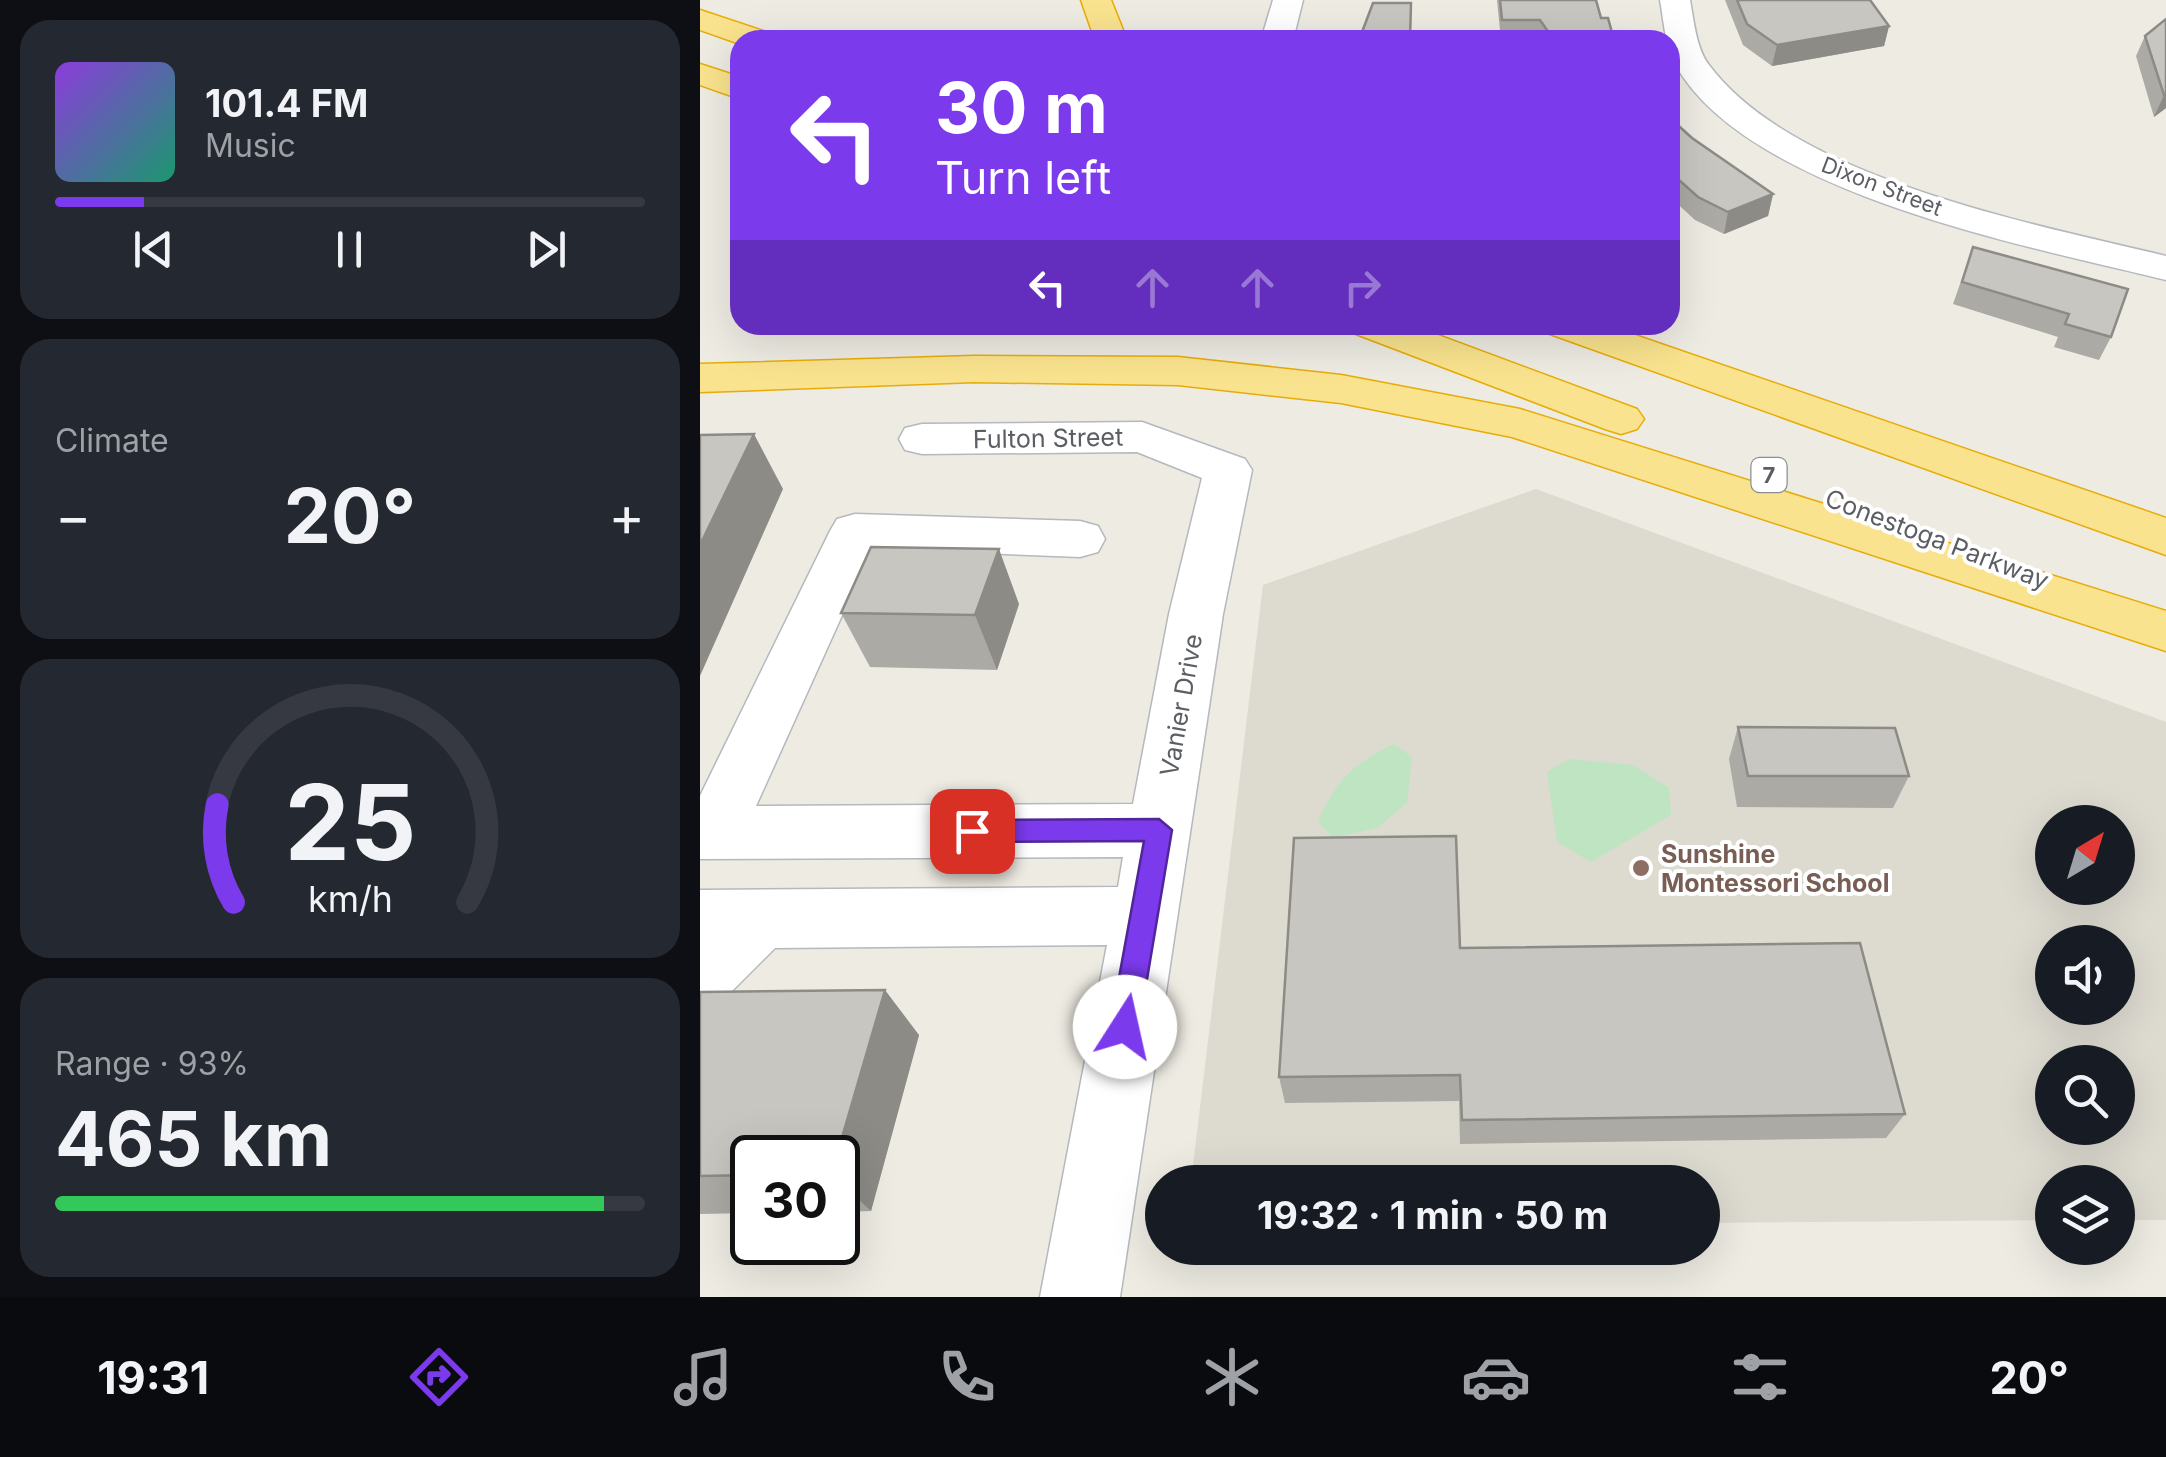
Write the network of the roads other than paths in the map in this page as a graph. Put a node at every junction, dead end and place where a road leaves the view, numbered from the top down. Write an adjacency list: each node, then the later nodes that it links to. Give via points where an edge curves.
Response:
1 (1096, 0): 6 (highway)
2 (1288, 0): 7 (street)
3 (1674, 0): 8 (street, Dixon Street)
4 (700, 19): 5 (highway)
5 (730, 30)
6 (1107, 30)
7 (1280, 30)
8 (1679, 30)
9 (1680, 34): 12 (street, Dixon Street, via 1696,71 1745,118 1816,162 1926,206)
10 (700, 74): 11 (highway)
11 (730, 85)
12 (2166, 268)
13 (1397, 335): 22 (highway, Conestoga Parkway / 7)
14 (1593, 335): 16 (highway)
15 (1616, 335): 16 (highway)
16 (1674, 364): 20 (highway)
17 (700, 378): 22 (highway, via 1178,371 1341,390 1520,424)
18 (922, 439): 19 (street, Fulton Street, via 1142,437)
19 (1228, 470): 23 (street, Vanier Drive)
20 (2166, 536)
21 (1080, 539): 24 (street, via 856,531)
22 (2166, 628)
23 (1159, 830): 24 (street); 25 (street, Vanier Drive)
24 (706, 832)
25 (1144, 916): 26 (street); 28 (street, Vanier Drive)
26 (731, 919): 27 (street)
27 (700, 977)
28 (1080, 1297)

